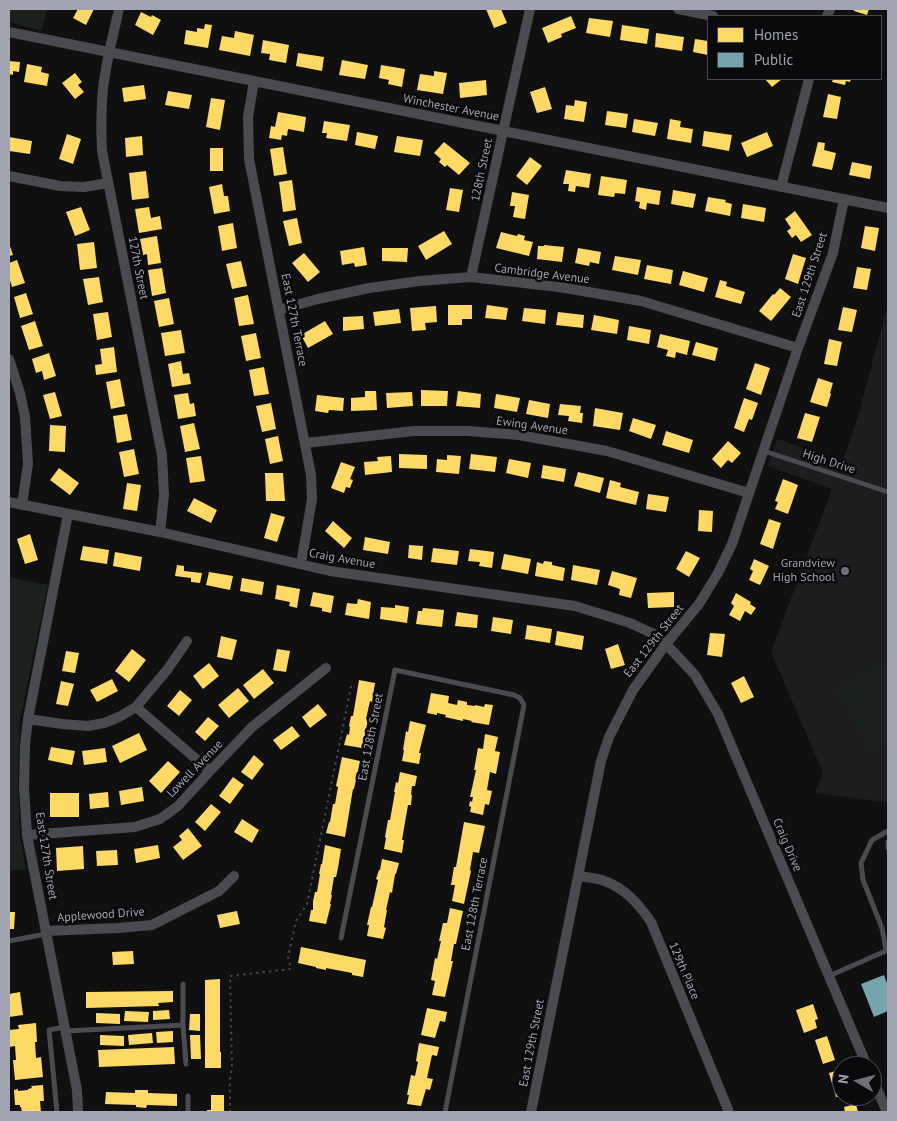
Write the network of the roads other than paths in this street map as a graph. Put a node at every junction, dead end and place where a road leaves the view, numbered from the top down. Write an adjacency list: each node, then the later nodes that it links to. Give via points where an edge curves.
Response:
1 (119, 9): 6 (street, 127th Street)
2 (530, 9): 9 (street, 128th Street)
3 (678, 9): 4 (street)
4 (709, 15)
5 (9, 32): 6 (street, Winchester Avenue)
6 (109, 52): 8 (street, Winchester Avenue); 11 (street, 127th Street, via 101,126)
7 (809, 80): 12 (street)
8 (254, 81): 9 (street, Winchester Avenue); 16 (street, East 127th Terrace, via 248,117 249,159)
9 (503, 131): 12 (street, Winchester Avenue); 15 (street, 128th Street)
10 (9, 176): 11 (street, via 60,186)
11 (108, 183): 26 (street, 127th Street, via 162,455 164,495)
12 (782, 185): 13 (street, Winchester Avenue)
13 (844, 199): 14 (street, Winchester Avenue); 17 (street, East 129th Street, via 833,253)
14 (888, 208)
15 (471, 277): 16 (street, Cambridge Avenue, via 369,288); 17 (street, Cambridge Avenue, via 641,301)
16 (279, 310): 19 (street, East 127th Terrace)
17 (798, 348): 20 (street, East 129th Street)
18 (9, 359): 24 (street, via 25,417 28,464)
19 (306, 443): 22 (street, Ewing Avenue, via 414,430 519,435 607,451); 27 (street, East 127th Terrace, via 312,499)
20 (764, 451): 21 (lane, High Drive); 22 (street, East 129th Street)
21 (888, 492)
22 (749, 493): 29 (street, East 129th Street, via 732,544 718,573 699,604)
23 (9, 502): 24 (street, Craig Avenue)
24 (22, 505): 25 (street, Craig Avenue)
25 (68, 514): 26 (street, Craig Avenue); 33 (street, East 127th Street)
26 (160, 532): 27 (street, Craig Avenue)
27 (301, 564): 29 (street, Craig Avenue, via 330,571 575,606 630,623 656,635)
28 (187, 641): 32 (street)
29 (666, 644): 40 (street, East 129th Street, via 633,690 609,737 601,761); 45 (street, Craig Drive, via 695,675 718,714)
30 (326, 668): 34 (street, Lowell Avenue, via 252,728)
31 (521, 701): 42 (lane, East 128th Street, via 514,695 395,670); 55 (lane, East 128th Terrace, via 524,705)
32 (136, 707): 33 (street, via 104,723 88,726); 34 (street)
33 (28, 719): 36 (street, East 127th Street, via 24,787)
34 (210, 771): 36 (street, Lowell Avenue, via 178,806 160,819 135,827)
35 (888, 831): 44 (lane, via 872,840 862,863 863,880)
36 (27, 835): 41 (street, East 127th Street)
37 (888, 842): 38 (lane)
38 (888, 848)
39 (234, 876): 41 (street, Applewood Drive, via 219,891 152,925)
40 (578, 876): 56 (street, East 129th Street); 57 (street, 129th Place, via 602,880 622,890 638,904 650,922)
41 (46, 933): 43 (lane); 48 (street, East 127th Street)
42 (341, 938)
43 (9, 940)
44 (887, 950): 45 (lane)
45 (829, 976): 49 (street, Craig Drive)
46 (183, 984): 47 (lane)
47 (183, 1025): 48 (lane); 50 (lane)
48 (65, 1029): 52 (lane, via 49,1030); 53 (street, East 127th Street)
49 (863, 1056)
50 (186, 1064)
51 (188, 1096): 54 (lane)
52 (57, 1112)
53 (78, 1112)
54 (188, 1112)
55 (445, 1112)
56 (531, 1112)
57 (729, 1112)

